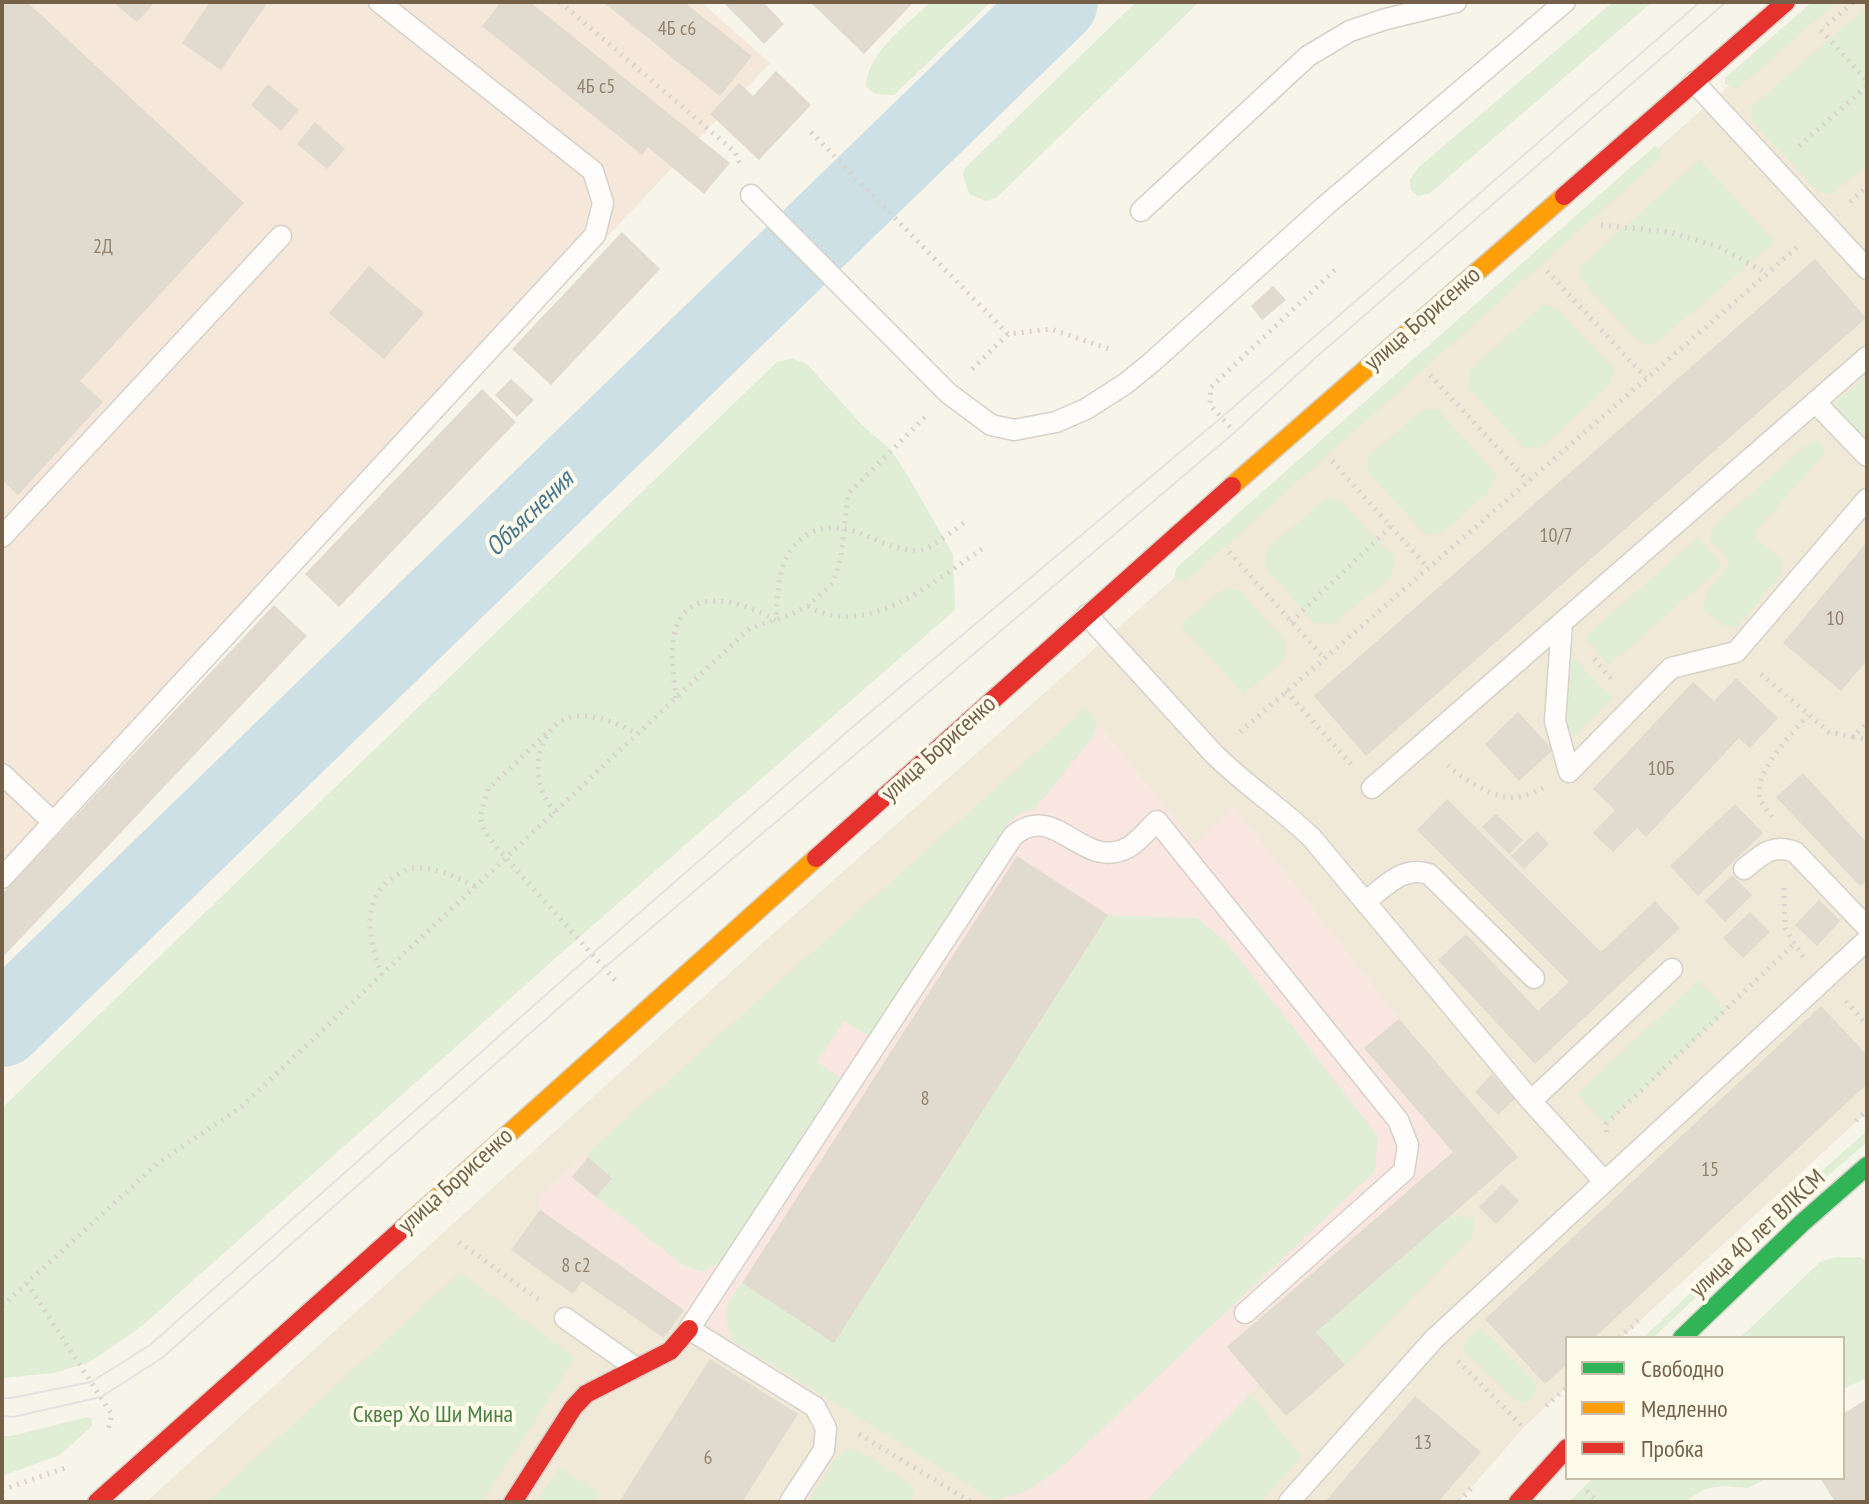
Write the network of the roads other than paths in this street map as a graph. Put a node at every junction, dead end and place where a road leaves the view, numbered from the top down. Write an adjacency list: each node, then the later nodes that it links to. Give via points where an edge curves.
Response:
1 (379, 2): 19 (lane, via 593,171 603,203 595,235)
2 (1456, 2): 7 (lane, via 1350,31 1308,56)
3 (1565, 2): 6 (lane, via 1151,363 1086,409 1056,422 1014,430 991,425 948,393)
4 (1786, 2): 5 (main road, улица Борисенко)
5 (1694, 82): 9 (lane); 15 (main road, улица Борисенко)
6 (751, 195)
7 (1141, 211)
8 (281, 236): 14 (lane)
9 (1867, 269)
10 (1867, 357): 11 (lane)
11 (1815, 402): 12 (lane); 16 (lane)
12 (1867, 456)
13 (1867, 499): 16 (lane, via 1736,652 1671,668 1569,772 1555,721)
14 (2, 537)
15 (1087, 615): 22 (lane, via 1233,773 1312,838); 36 (main road, улица Борисенко)
16 (1562, 623): 18 (lane)
17 (2, 774): 19 (lane)
18 (1372, 788)
19 (52, 821): 21 (lane)
20 (1744, 869): 23 (lane, via 1766,850 1783,847 1795,852)
21 (2, 878)
22 (1365, 902): 26 (lane, via 1407,871 1429,874); 27 (lane)
23 (1867, 927)
24 (1867, 940): 29 (lane)
25 (1672, 969): 27 (lane)
26 (1534, 978)
27 (1531, 1101): 29 (lane)
28 (1867, 1166): 33 (main road, улица 40 лет ВЛКСМ)
29 (1609, 1177): 39 (lane, via 1434,1339)
30 (1245, 1313): 32 (lane, via 1404,1171 1408,1145 1398,1120 1157,821 1129,847 1107,854 1042,824 1026,825 1013,836)
31 (565, 1318): 34 (lane)
32 (689, 1329): 34 (main road, via 670,1351); 38 (lane, via 815,1407 826,1428 824,1450)
33 (1684, 1336)
34 (637, 1369): 37 (main road, via 586,1394)
35 (1565, 1450): 40 (main road)
36 (97, 1502)
37 (513, 1502)
38 (790, 1502)
39 (1289, 1502)
40 (1518, 1502)

